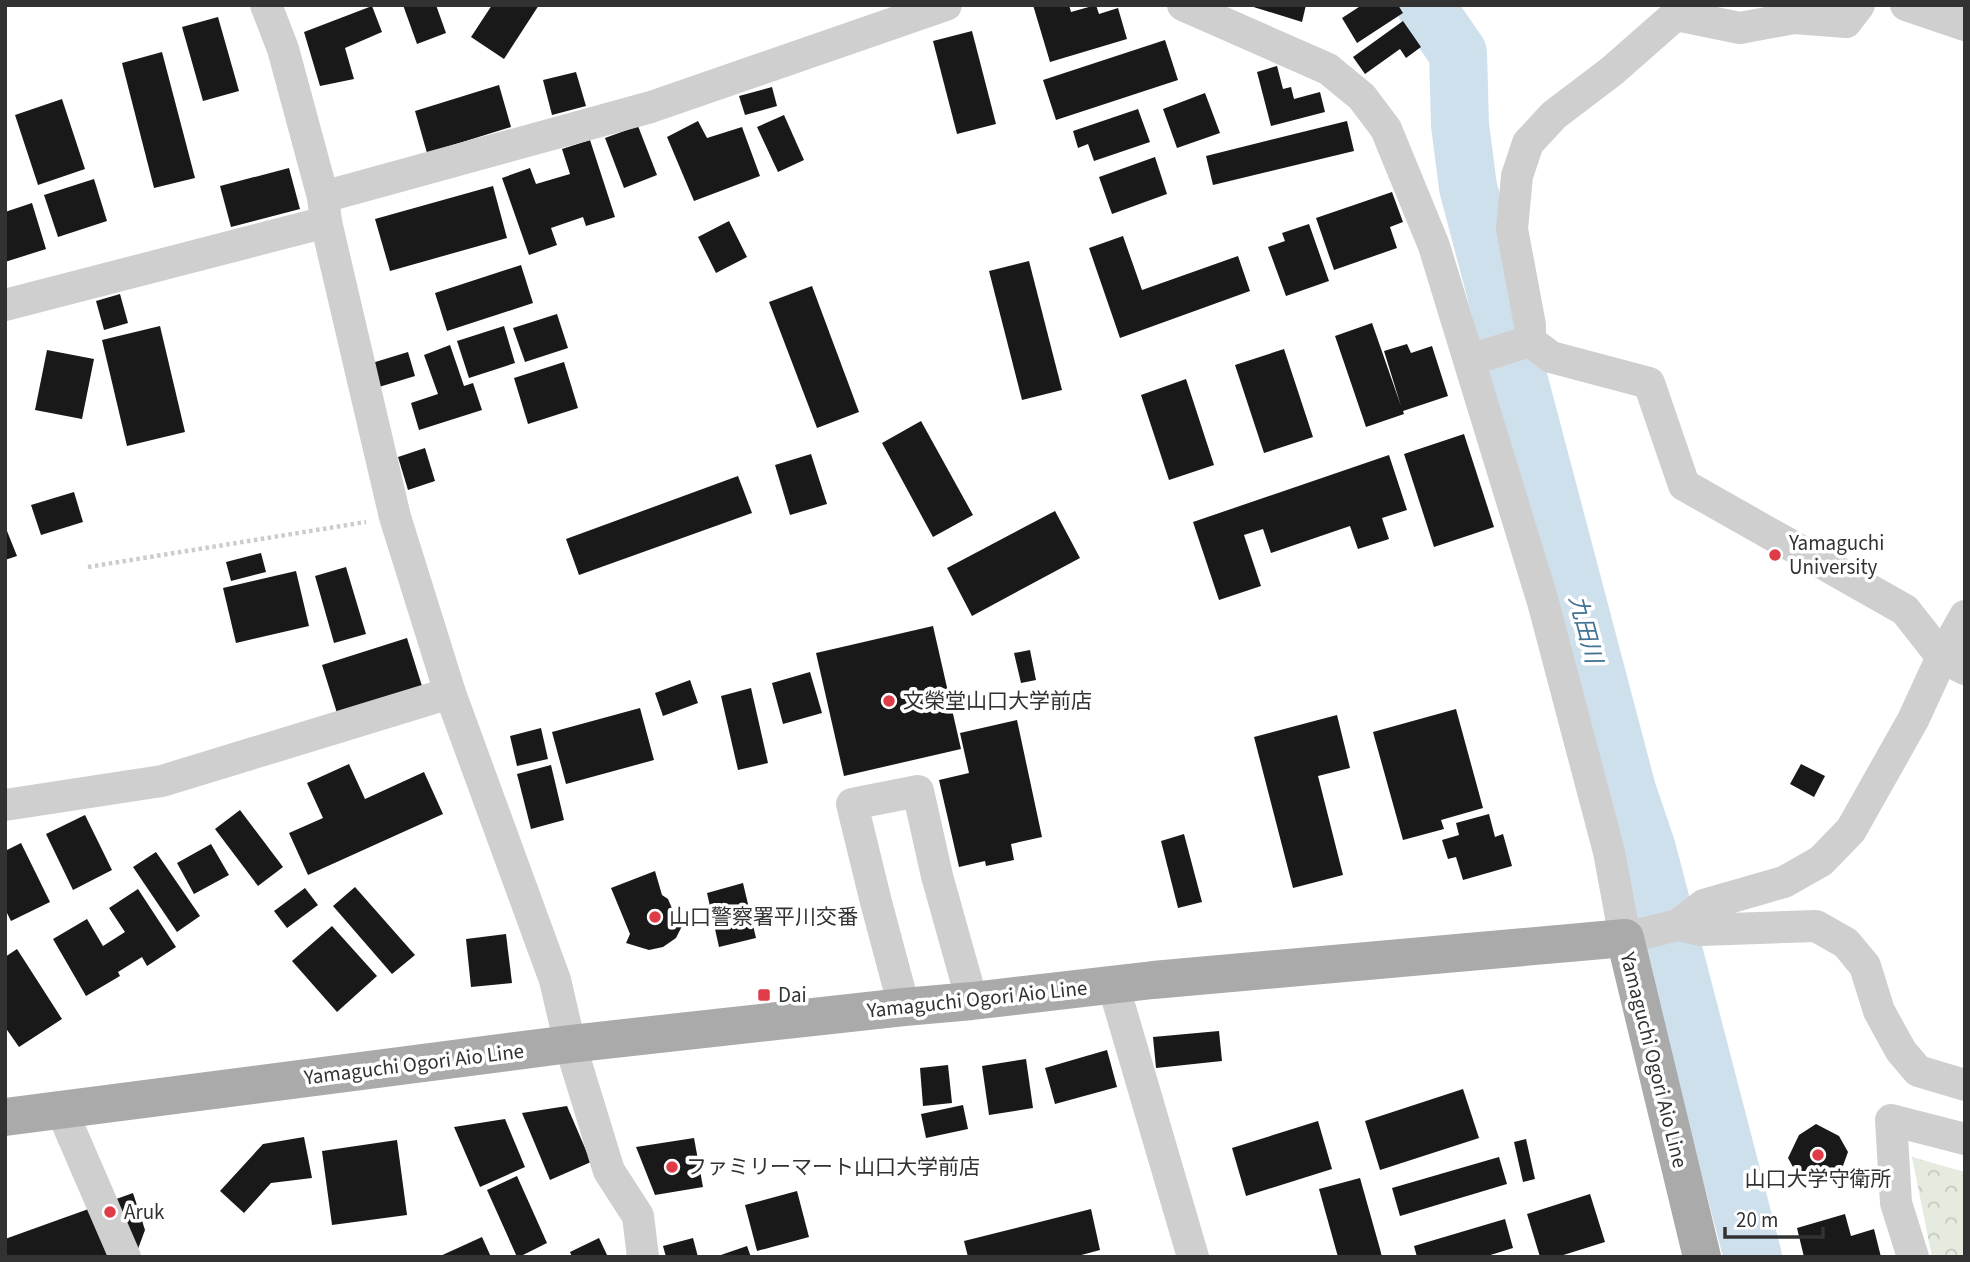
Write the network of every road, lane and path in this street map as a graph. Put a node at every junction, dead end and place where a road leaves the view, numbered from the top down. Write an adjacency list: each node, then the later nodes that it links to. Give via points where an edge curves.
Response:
1 (266, 5): 8 (street, via 283,49)
2 (946, 5): 8 (street, via 651,107)
3 (1183, 5): 11 (street, via 1328,69 1362,97 1391,140 1434,246)
4 (1859, 5): 6 (street, via 1846,22 1794,18 1740,28)
5 (1906, 5): 7 (street)
6 (1682, 10): 10 (street, via 1554,115 1528,143 1517,176 1512,229)
7 (1965, 25)
8 (325, 209): 9 (street); 12 (street)
9 (5, 305)
10 (1530, 341): 11 (street); 15 (street, via 1551,357 1649,383 1684,485 1905,610)
11 (1471, 360): 19 (street, via 1543,602 1609,852)
12 (395, 517): 13 (path); 16 (street)
13 (88, 567)
14 (1965, 616): 15 (street)
15 (1953, 663): 18 (street, via 1913,719 1851,830 1821,861 1784,883 1704,905)
16 (450, 693): 17 (street, via 162,781); 23 (street, via 555,980)
17 (5, 805)
18 (1678, 925): 19 (street); 24 (street, via 1701,930 1816,926 1846,943 1865,966 1879,1011 1918,1071)
19 (1625, 938): 20 (main road, Yamaguchi Ogori Aio Line); 31 (main road, Yamaguchi Ogori Aio Line)
20 (1113, 984): 21 (main road, Yamaguchi Ogori Aio Line); 30 (street)
21 (972, 1001): 22 (main road, Yamaguchi Ogori Aio Line); 22 (street, via 918,791 852,804)
22 (904, 1007): 23 (main road, Yamaguchi Ogori Aio Line)
23 (570, 1044): 25 (main road, Yamaguchi Ogori Aio Line); 29 (street, via 609,1171 638,1216)
24 (1965, 1085)
25 (61, 1110): 26 (main road, Yamaguchi Ogori Aio Line); 28 (street)
26 (5, 1116)
27 (1965, 1139): 32 (street, via 1891,1120 1896,1203)
28 (125, 1257)
29 (643, 1257)
30 (1193, 1257)
31 (1702, 1257)
32 (1913, 1257)

